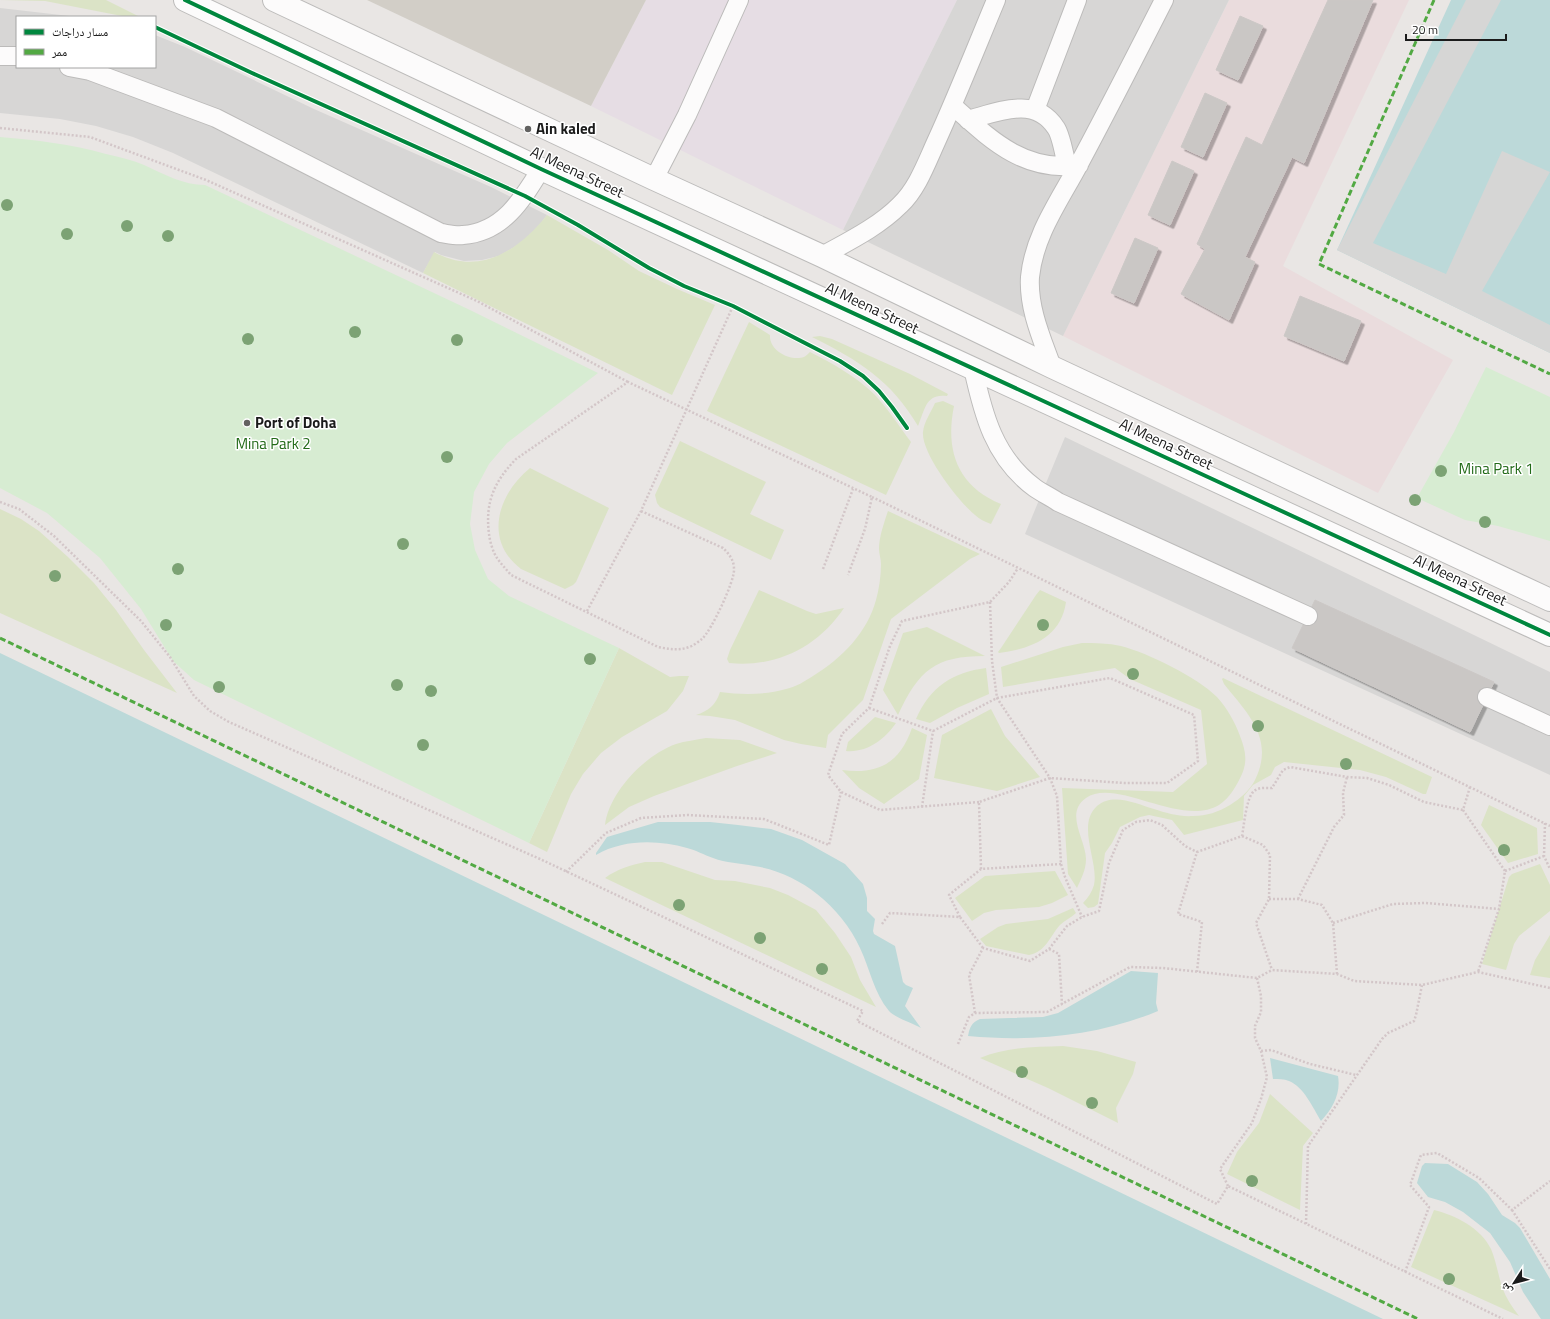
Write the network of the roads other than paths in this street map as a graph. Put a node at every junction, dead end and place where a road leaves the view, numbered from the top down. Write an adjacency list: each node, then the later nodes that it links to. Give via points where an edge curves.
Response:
1 (185, 0): 14 (street, Al Meena Street)
2 (274, 0): 15 (street, Al Meena Street)
3 (739, 0): 15 (lane, via 687,115)
4 (996, 0): 10 (lane)
5 (1077, 0): 11 (lane)
6 (1164, 0): 13 (lane)
7 (0, 56): 8 (lane)
8 (16, 56)
9 (74, 68): 14 (lane, via 90,71 216,118 441,233 463,235 484,230 503,220 525,196)
10 (953, 106): 12 (lane); 16 (lane, via 922,173 902,204 873,227)
11 (1035, 110): 12 (lane, via 1024,107); 13 (lane, via 1048,118 1057,129)
12 (968, 120): 13 (lane, via 1001,147 1017,155 1033,161)
13 (1073, 166): 17 (lane, via 1042,232 1034,254 1030,278 1031,302)
14 (541, 169): 18 (street, Al Meena Street)
15 (654, 179): 16 (street, Al Meena Street)
16 (822, 256): 17 (street, Al Meena Street)
17 (1052, 367): 19 (street); 20 (street, Al Meena Street)
18 (973, 368): 19 (street, Al Meena Street); 21 (lane, via 986,421 998,446 1014,469 1034,488 1058,502)
19 (1042, 399): 22 (street, Al Meena Street)
20 (1548, 598)
21 (1308, 616)
22 (1550, 635)
23 (1487, 697): 24 (lane)
24 (1550, 726)

